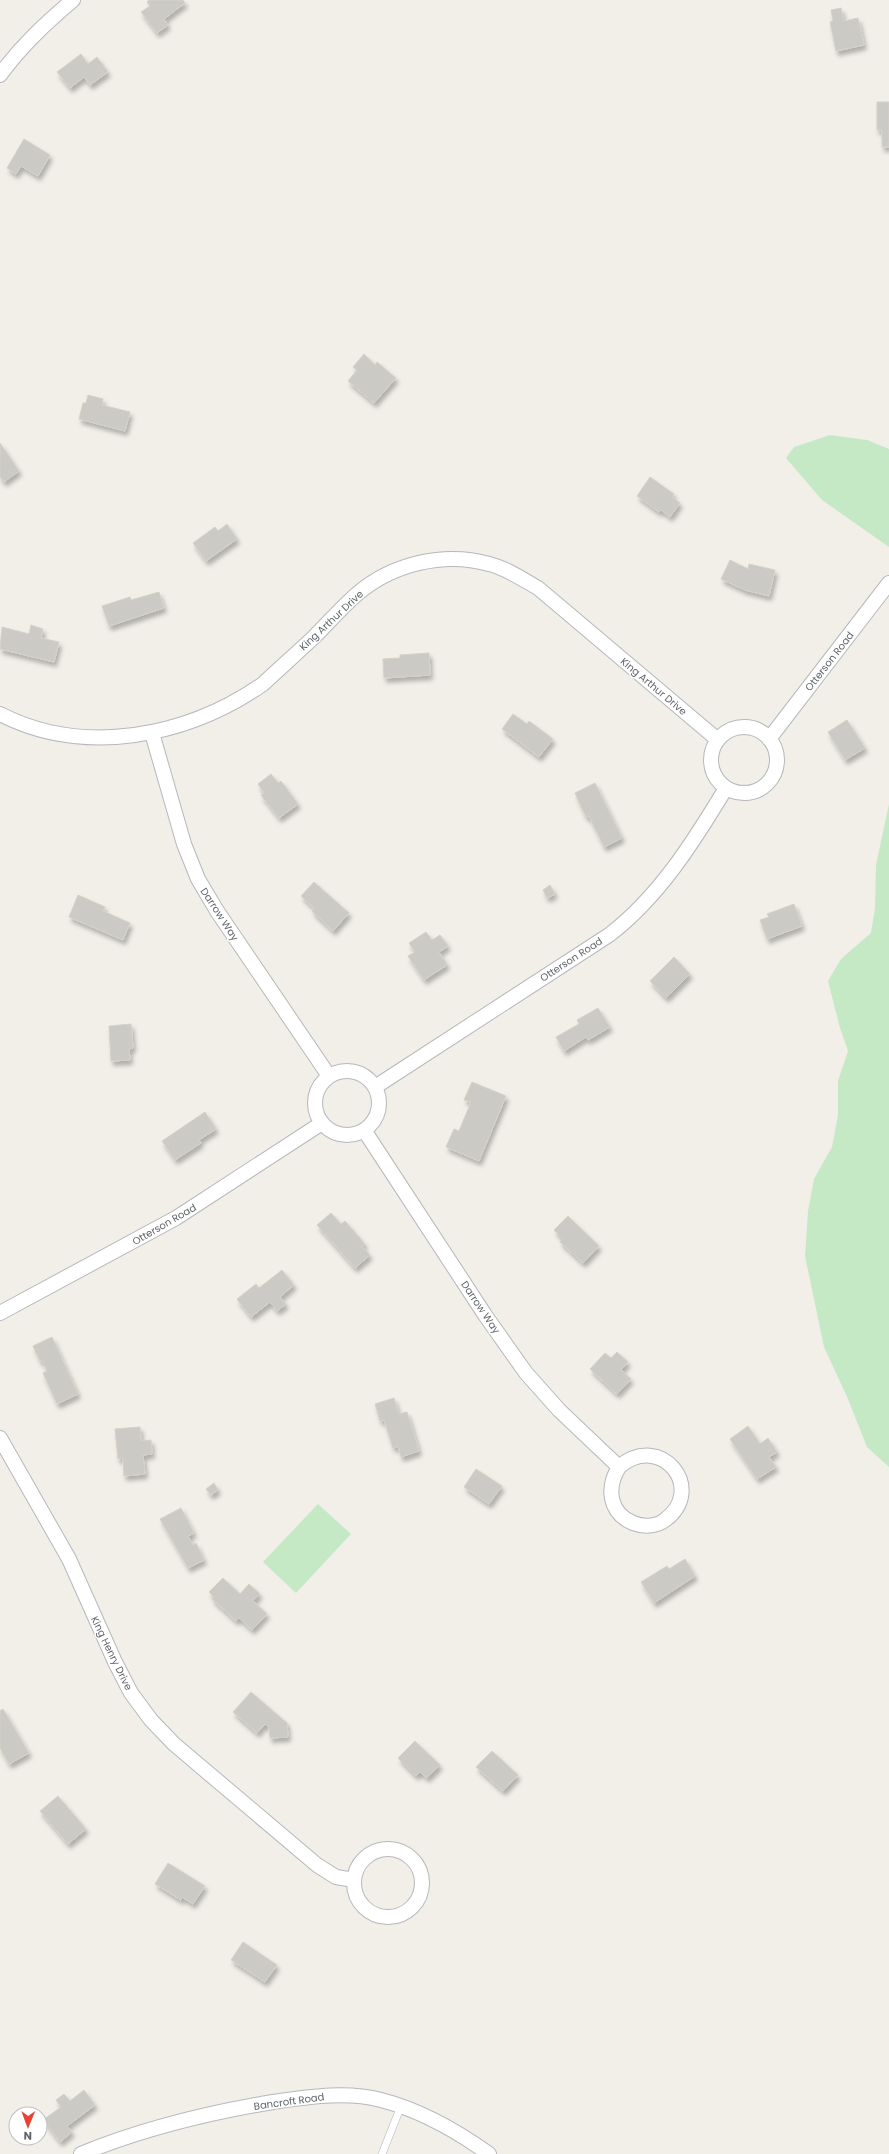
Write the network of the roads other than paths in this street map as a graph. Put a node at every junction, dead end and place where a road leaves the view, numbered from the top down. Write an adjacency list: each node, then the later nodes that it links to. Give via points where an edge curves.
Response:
1 (73, 0): 2 (street, via 16,52)
2 (0, 75)
3 (889, 583): 6 (street, Otterson Road)
4 (0, 714): 5 (street, King Arthur Drive, via 17,723 72,737)
5 (152, 733): 7 (street, King Arthur Drive, via 214,713 247,695 263,684 358,594 376,581 401,568 444,560 488,563 538,588); 9 (street, Darrow Way, via 184,844 198,879 216,911)
6 (769, 739): 7 (street, via 757,731 743,728 734,729); 8 (street, via 777,758 772,778 756,791 746,793)
7 (718, 740): 8 (street, via 712,752 711,766 719,782)
8 (726, 788): 10 (street, Otterson Road, via 675,865 629,920)
9 (329, 1076): 10 (street, via 337,1072 354,1071 363,1074); 11 (street, via 316,1094 315,1109)
10 (375, 1087): 12 (street, via 378,1094 378,1110 373,1121)
11 (322, 1123): 12 (street, via 334,1132 342,1134); 13 (street, Otterson Road, via 176,1218)
12 (364, 1130): 15 (street, Darrow Way, via 526,1373 559,1410)
13 (0, 1313)
14 (0, 1438): 16 (street, King Henry Drive, via 69,1559 131,1693 151,1720 174,1744 317,1865 336,1877)
15 (618, 1467): 15 (street, via 638,1456 655,1456 670,1464 679,1478 682,1494 679,1505 672,1515 650,1526 627,1521 612,1502 612,1478)
16 (354, 1880): 16 (street, via 355,1893 360,1904 381,1917 394,1917 406,1913 415,1904 422,1887 421,1874 415,1862 405,1853 392,1849 378,1850 366,1857 358,1867)
17 (401, 2106): 18 (street, Bancroft Road, via 380,2099 343,2095 307,2097 162,2125); 19 (lane); 20 (street, Bancroft Road, via 448,2128)
18 (81, 2154)
19 (382, 2154)
20 (489, 2154)

